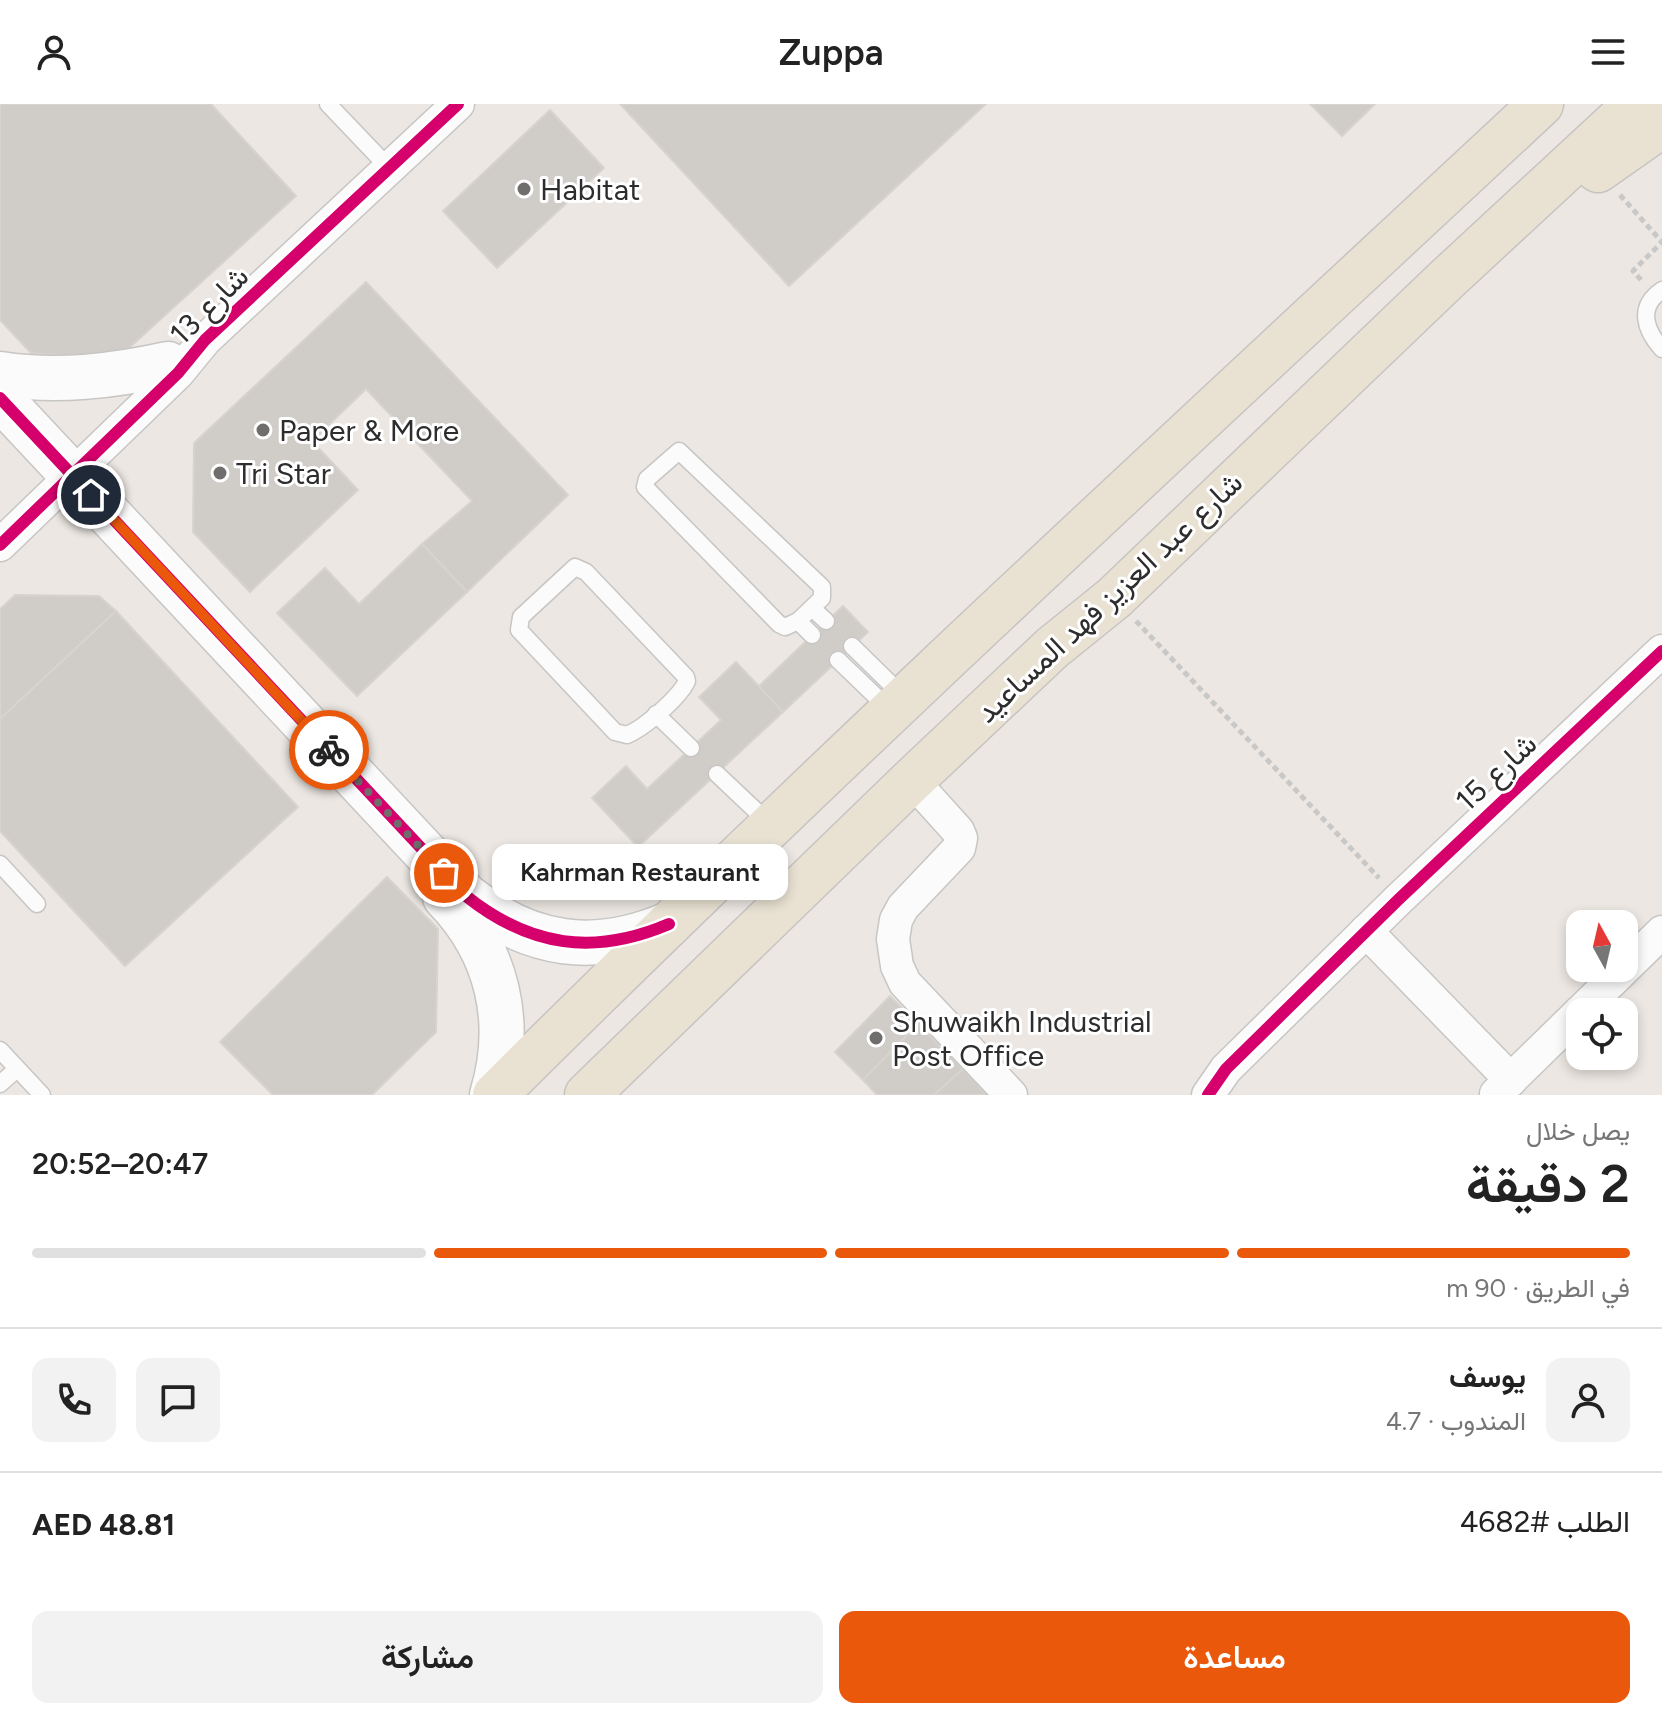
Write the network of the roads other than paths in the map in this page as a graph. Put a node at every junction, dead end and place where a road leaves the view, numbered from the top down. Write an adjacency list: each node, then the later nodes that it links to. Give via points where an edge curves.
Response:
1 (328, 104): 6 (lane)
2 (458, 104): 6 (street, شارع 13)
3 (1636, 104): 7 (main road, شارع عبد العزيز فهد المساعيد)
4 (1526, 109): 18 (main road)
5 (1662, 125): 7 (main road)
6 (390, 169): 9 (street, شارع 13)
7 (1447, 279): 24 (main road, شارع عبد العزيز فهد المساعيد, via 1114,598)
8 (1658, 293): 10 (lane, via 1645,315 1650,336)
9 (205, 340): 11 (street, شارع 13); 15 (street, شارع 13, via 178,373)
10 (1662, 349)
11 (168, 364): 12 (street, via 92,377); 15 (street, شارع 13)
12 (0, 374)
13 (0, 398): 15 (street)
14 (0, 434): 15 (street)
15 (58, 477): 16 (street, شارع 13); 17 (street, شارع 13); 35 (street, via 487,913 563,942 617,941); 45 (street, via 471,928 500,999 502,1049)
16 (0, 520)
17 (0, 545)
18 (1006, 604): 24 (main road, via 1020,600 1045,610 1055,635); 27 (main road)
19 (812, 608): 20 (lane); 20 (lane, via 823,595 818,583 683,453 675,453 647,479 645,487 779,624 789,627); 21 (lane)
20 (798, 621): 22 (lane)
21 (826, 621)
22 (812, 635)
23 (852, 646): 27 (lane)
24 (1052, 648): 31 (main road, شارع عبد العزيز فهد المساعيد)
25 (1662, 651): 36 (street, شارع 15)
26 (838, 660): 27 (lane)
27 (899, 706): 32 (main road)
28 (656, 714): 28 (lane, via 686,685 684,672 586,572 570,569 521,617 519,630 620,735 634,732); 29 (lane)
29 (691, 748)
30 (717, 774): 32 (lane)
31 (912, 780): 46 (main road, شارع عبد العزيز فهد المساعيد); 47 (street, via 961,838 959,848 896,920 897,966 905,983)
32 (772, 826): 35 (main road)
33 (0, 864): 34 (lane)
34 (37, 904)
35 (669, 924): 45 (main road)
36 (1366, 931): 43 (street); 48 (street, شارع 15, via 1226,1069)
37 (1662, 932): 38 (street)
38 (1594, 998)
39 (1566, 1026): 43 (street)
40 (0, 1050): 41 (lane)
41 (17, 1069): 42 (lane); 44 (lane)
42 (0, 1084)
43 (1503, 1087)
44 (42, 1095)
45 (494, 1095)
46 (587, 1095)
47 (1011, 1095)
48 (1208, 1095)

